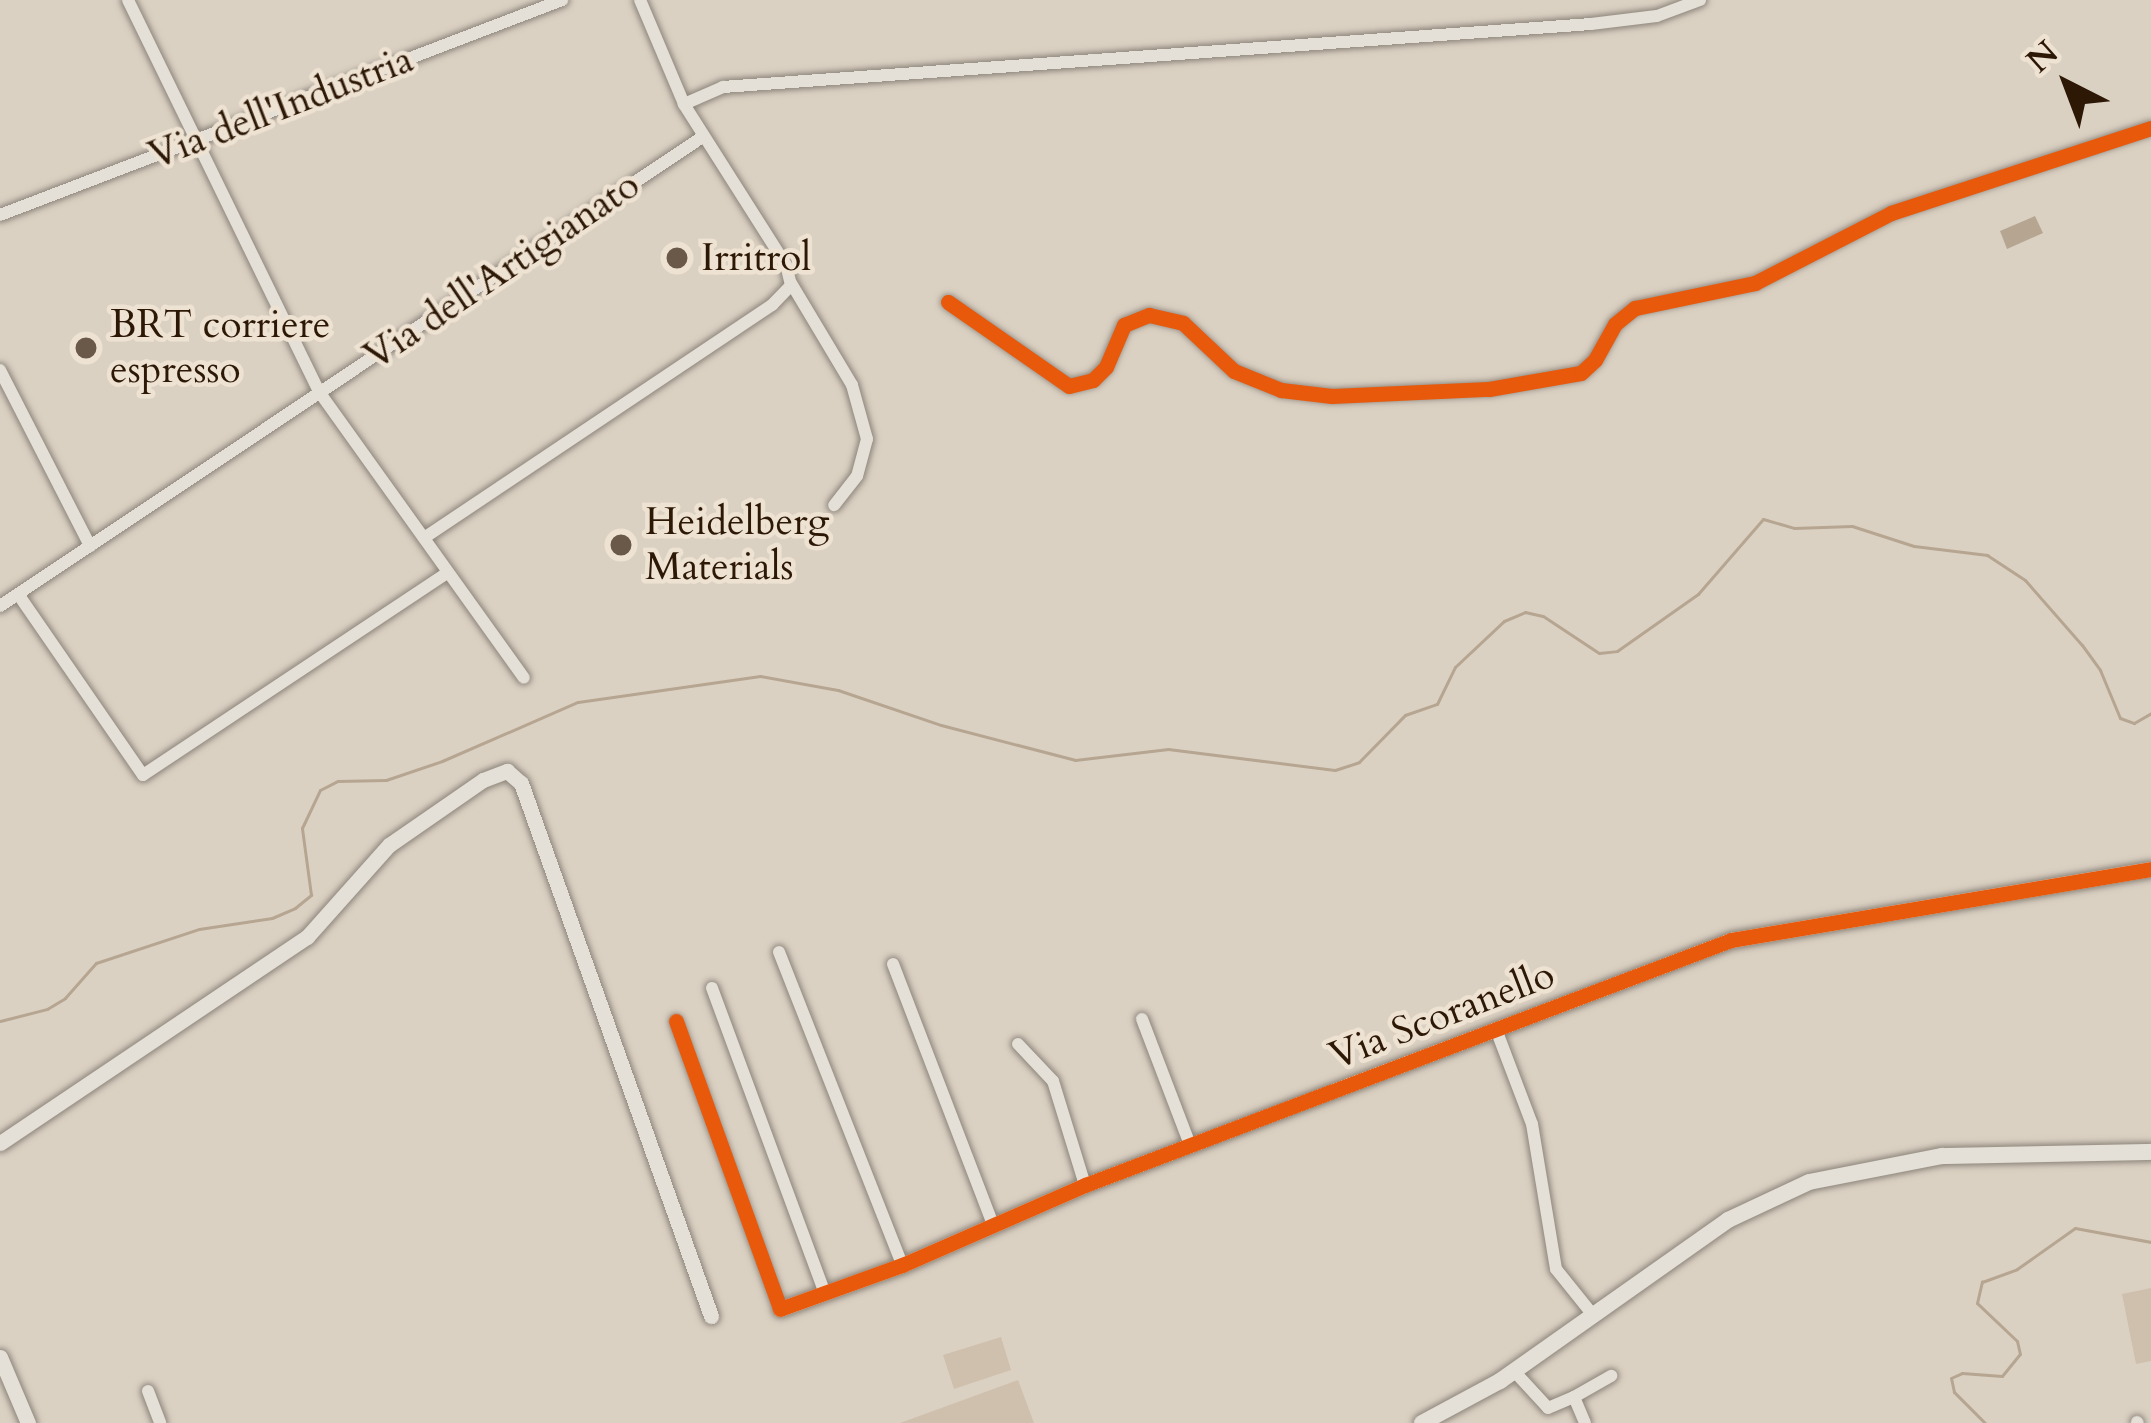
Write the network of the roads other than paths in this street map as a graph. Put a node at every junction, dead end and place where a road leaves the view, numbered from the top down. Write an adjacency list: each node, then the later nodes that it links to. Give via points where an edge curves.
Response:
1 (128, 0): 8 (street)
2 (562, 0): 8 (street, Via dell'Industria)
3 (640, 0): 5 (street)
4 (1700, 0): 5 (street, via 1657,16 1591,24 723,87)
5 (684, 104): 7 (street)
6 (2147, 127): 11 (street, via 1880,217 1755,284 1635,308 1581,374 1489,389 1294,393 1241,376 1184,323 1150,315 1122,328 1093,380 1066,386)
7 (704, 136): 10 (street); 13 (street, Via dell'Artigianato)
8 (194, 141): 9 (street, Via dell'Industria); 13 (street)
9 (0, 215)
10 (791, 283): 14 (street, via 852,385 867,440 857,476); 15 (street, via 772,305)
11 (948, 302)
12 (0, 370): 16 (street)
13 (320, 393): 15 (street); 16 (street, Via dell'Artigianato)
14 (834, 505)
15 (424, 538): 17 (street)
16 (90, 546): 18 (street, Via dell'Artigianato)
17 (447, 573): 18 (street, via 143,776); 20 (street)
18 (18, 594): 19 (street, Via dell'Artigianato)
19 (0, 606)
20 (524, 678)
21 (2151, 869): 27 (street, Via Scoranello, via 1748,935)
22 (779, 952): 34 (street)
23 (893, 964): 33 (street)
24 (712, 988): 35 (street)
25 (1142, 1019): 30 (street)
26 (676, 1021): 36 (street)
27 (1497, 1032): 30 (street, Via Scoranello); 37 (street, via 1533,1129 1556,1269)
28 (1018, 1044): 32 (street, via 1053,1082)
29 (0, 1143): 38 (street, via 307,937 394,840 507,771 520,783)
30 (1191, 1147): 32 (street, Via Scoranello)
31 (2151, 1152): 37 (main road, via 1942,1156 1821,1178 1728,1220)
32 (1085, 1185): 33 (street, Via Scoranello)
33 (992, 1222): 34 (street, Via Scoranello)
34 (902, 1265): 35 (street, Via Scoranello)
35 (825, 1293): 36 (street, Via Scoranello)
36 (780, 1309)
37 (1593, 1315): 40 (main road)
38 (711, 1316)
39 (0, 1358): 44 (street)
40 (1514, 1372): 43 (street, via 1548,1408); 46 (main road)
41 (1611, 1376): 43 (street)
42 (148, 1391): 45 (street)
43 (1574, 1397): 47 (street)
44 (28, 1423)
45 (160, 1423)
46 (1422, 1423)
47 (1585, 1423)

